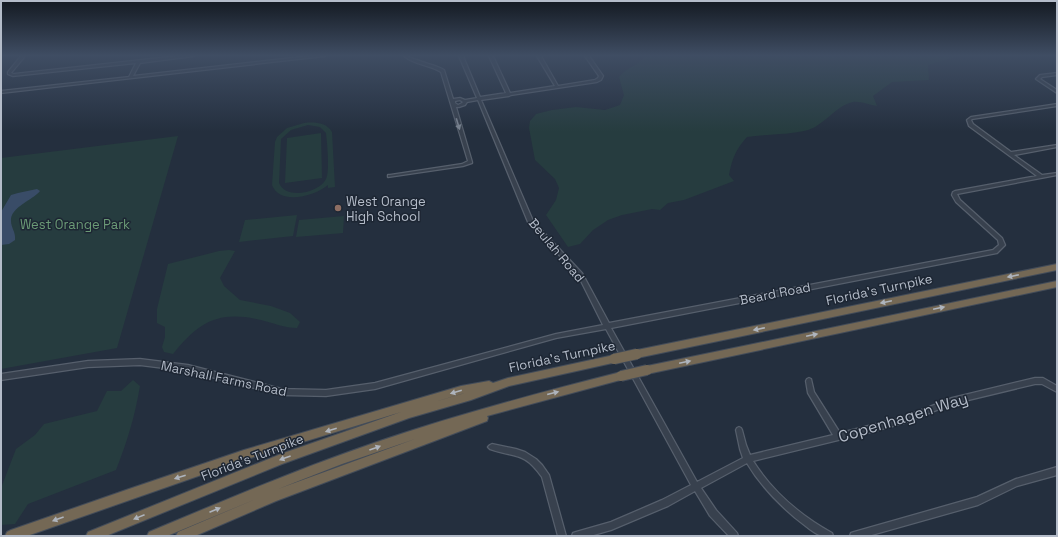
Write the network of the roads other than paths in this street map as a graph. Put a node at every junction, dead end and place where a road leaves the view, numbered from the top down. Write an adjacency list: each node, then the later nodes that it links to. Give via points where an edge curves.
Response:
1 (102, 81): 9 (street)
2 (446, 81): 14 (street)
3 (471, 81): 12 (street, Beulah Road)
4 (503, 81): 11 (street)
5 (554, 81): 8 (street)
6 (596, 81): 8 (street)
7 (1041, 81): 10 (street)
8 (557, 87): 11 (street)
9 (1, 92)
10 (1057, 92)
11 (509, 95): 12 (street)
12 (479, 100): 13 (street); 23 (street, Beulah Road, via 531,222 580,274)
13 (465, 101): 14 (street, via 458,99); 14 (street, via 460,106)
14 (452, 103): 19 (street, one-way to 19, via 470,162)
15 (1057, 105): 17 (street, via 969,120)
16 (1057, 146): 17 (street)
17 (1010, 154): 20 (street)
18 (1057, 174): 20 (street, Beard Road)
19 (390, 176)
20 (1042, 177): 23 (street, Beard Road, via 955,192 954,196 958,201 1000,239 1002,244 995,252)
21 (1057, 267): 26 (highway, Florida's Turnpike, one-way to 26, bridge)
22 (1057, 284): 28 (highway, one-way to 22, bridge, via 647,370)
23 (608, 326): 24 (street, Marshall Farms Road, via 556,336 375,386 326,394 282,392 188,368 140,362 88,364); 34 (street, Beulah Road)
24 (1, 376)
25 (809, 381): 30 (street, via 811,393)
26 (508, 382): 35 (highway, one-way to 35, via 461,390 244,456); 36 (highway, Florida's Turnpike, one-way to 36, via 288,457)
27 (1057, 389): 30 (street, Copenhagen Way, via 1043,381 1035,381 952,401 904,420)
28 (529, 400): 37 (highway, one-way to 28, via 337,462 406,437); 38 (highway, via 275,496)
29 (739, 430): 32 (street)
30 (838, 437): 32 (street, Copenhagen Way)
31 (492, 447): 39 (street, via 527,456 540,467 545,475)
32 (748, 459): 34 (street, Copenhagen Way); 42 (street, via 776,494 818,530)
33 (1057, 471): 43 (street, via 1016,483 978,501)
34 (696, 487): 40 (street, Copenhagen Way, via 611,526); 41 (street, Beulah Road, via 713,513)
35 (12, 536)
36 (92, 536)
37 (154, 536)
38 (182, 536)
39 (562, 536)
40 (576, 536)
41 (734, 536)
42 (829, 536)
43 (854, 536)

